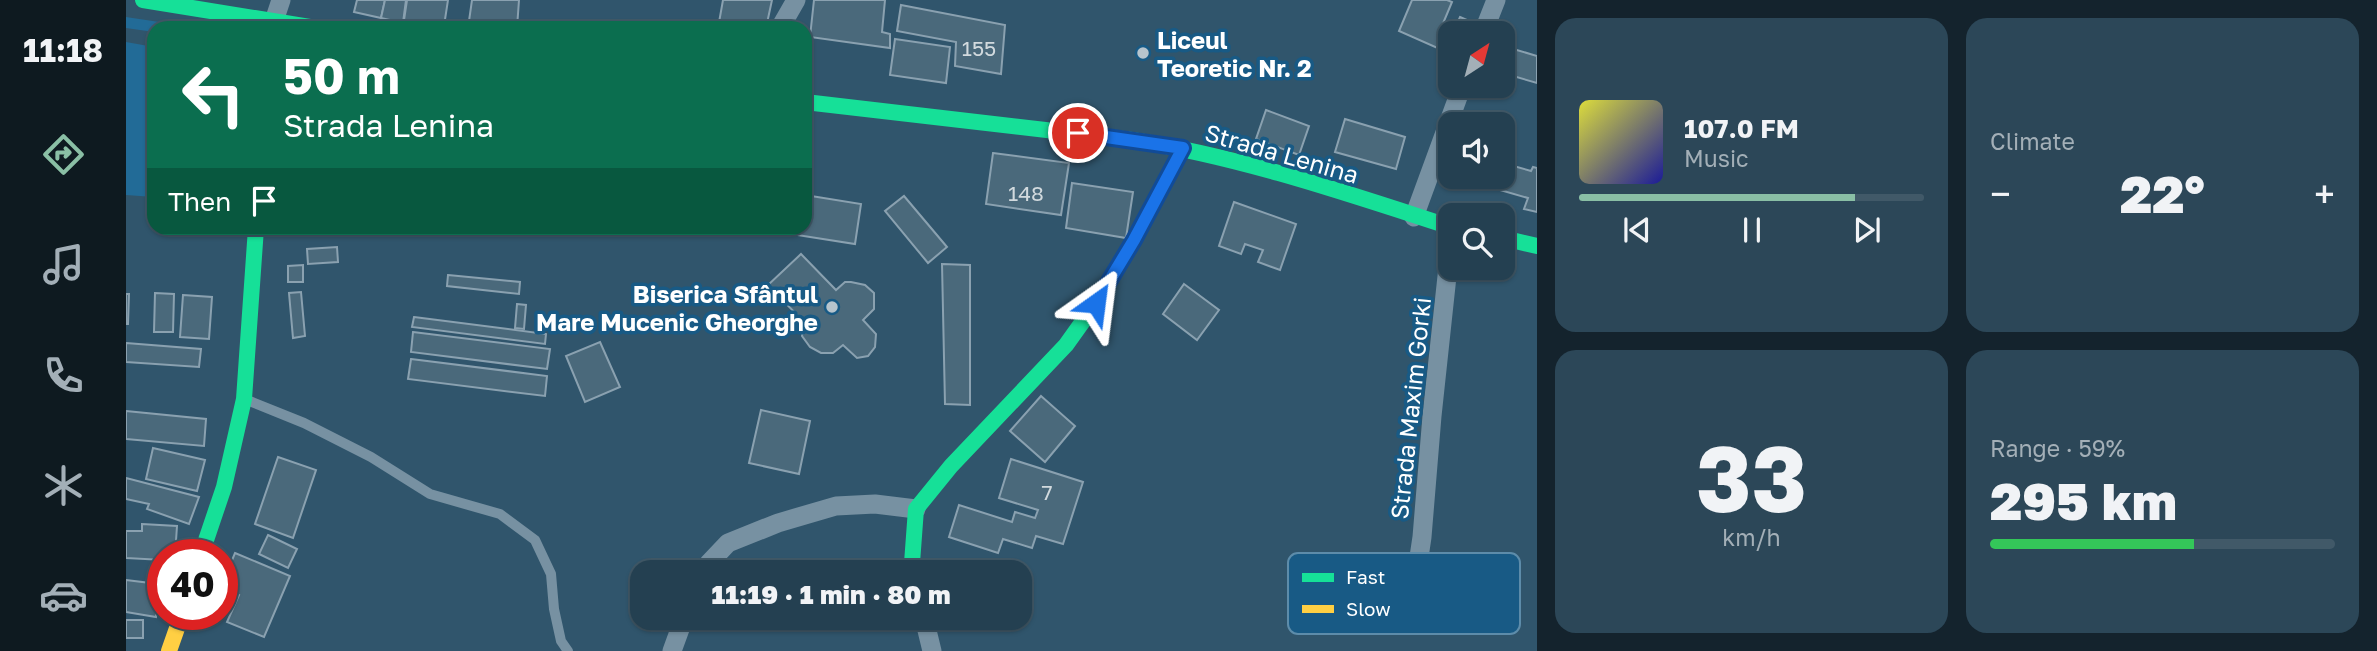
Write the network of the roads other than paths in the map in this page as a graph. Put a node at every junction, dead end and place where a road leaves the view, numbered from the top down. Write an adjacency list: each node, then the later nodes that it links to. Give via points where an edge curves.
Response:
1 (144, 0): 5 (street)
2 (281, 0): 6 (street)
3 (796, 0): 7 (street)
4 (1496, 0): 8 (street)
5 (252, 21)
6 (274, 21)
7 (784, 21)
8 (1488, 21)
9 (1458, 98): 12 (street)
10 (812, 103): 11 (street, Strada Lenina)
11 (1183, 148): 12 (street, Strada Lenina, via 1298,178); 19 (street, via 1134,240 1066,345)
12 (1415, 217): 13 (street, Strada Lenina)
13 (1438, 223)
14 (256, 235): 18 (street)
15 (1515, 241): 16 (street)
16 (1537, 246)
17 (1447, 280): 21 (street, Strada Maxim Gorki)
18 (244, 399): 20 (street, via 224,487); 28 (lane, via 321,431 430,494 500,514 535,540 551,574 561,641)
19 (916, 509): 22 (street, via 836,506 728,543); 23 (street)
20 (206, 539)
21 (1420, 553)
22 (712, 560)
23 (912, 560)
24 (176, 630): 27 (street)
25 (680, 630): 29 (street)
26 (927, 630): 30 (street)
27 (169, 651)
28 (568, 651)
29 (672, 651)
30 (932, 651)

